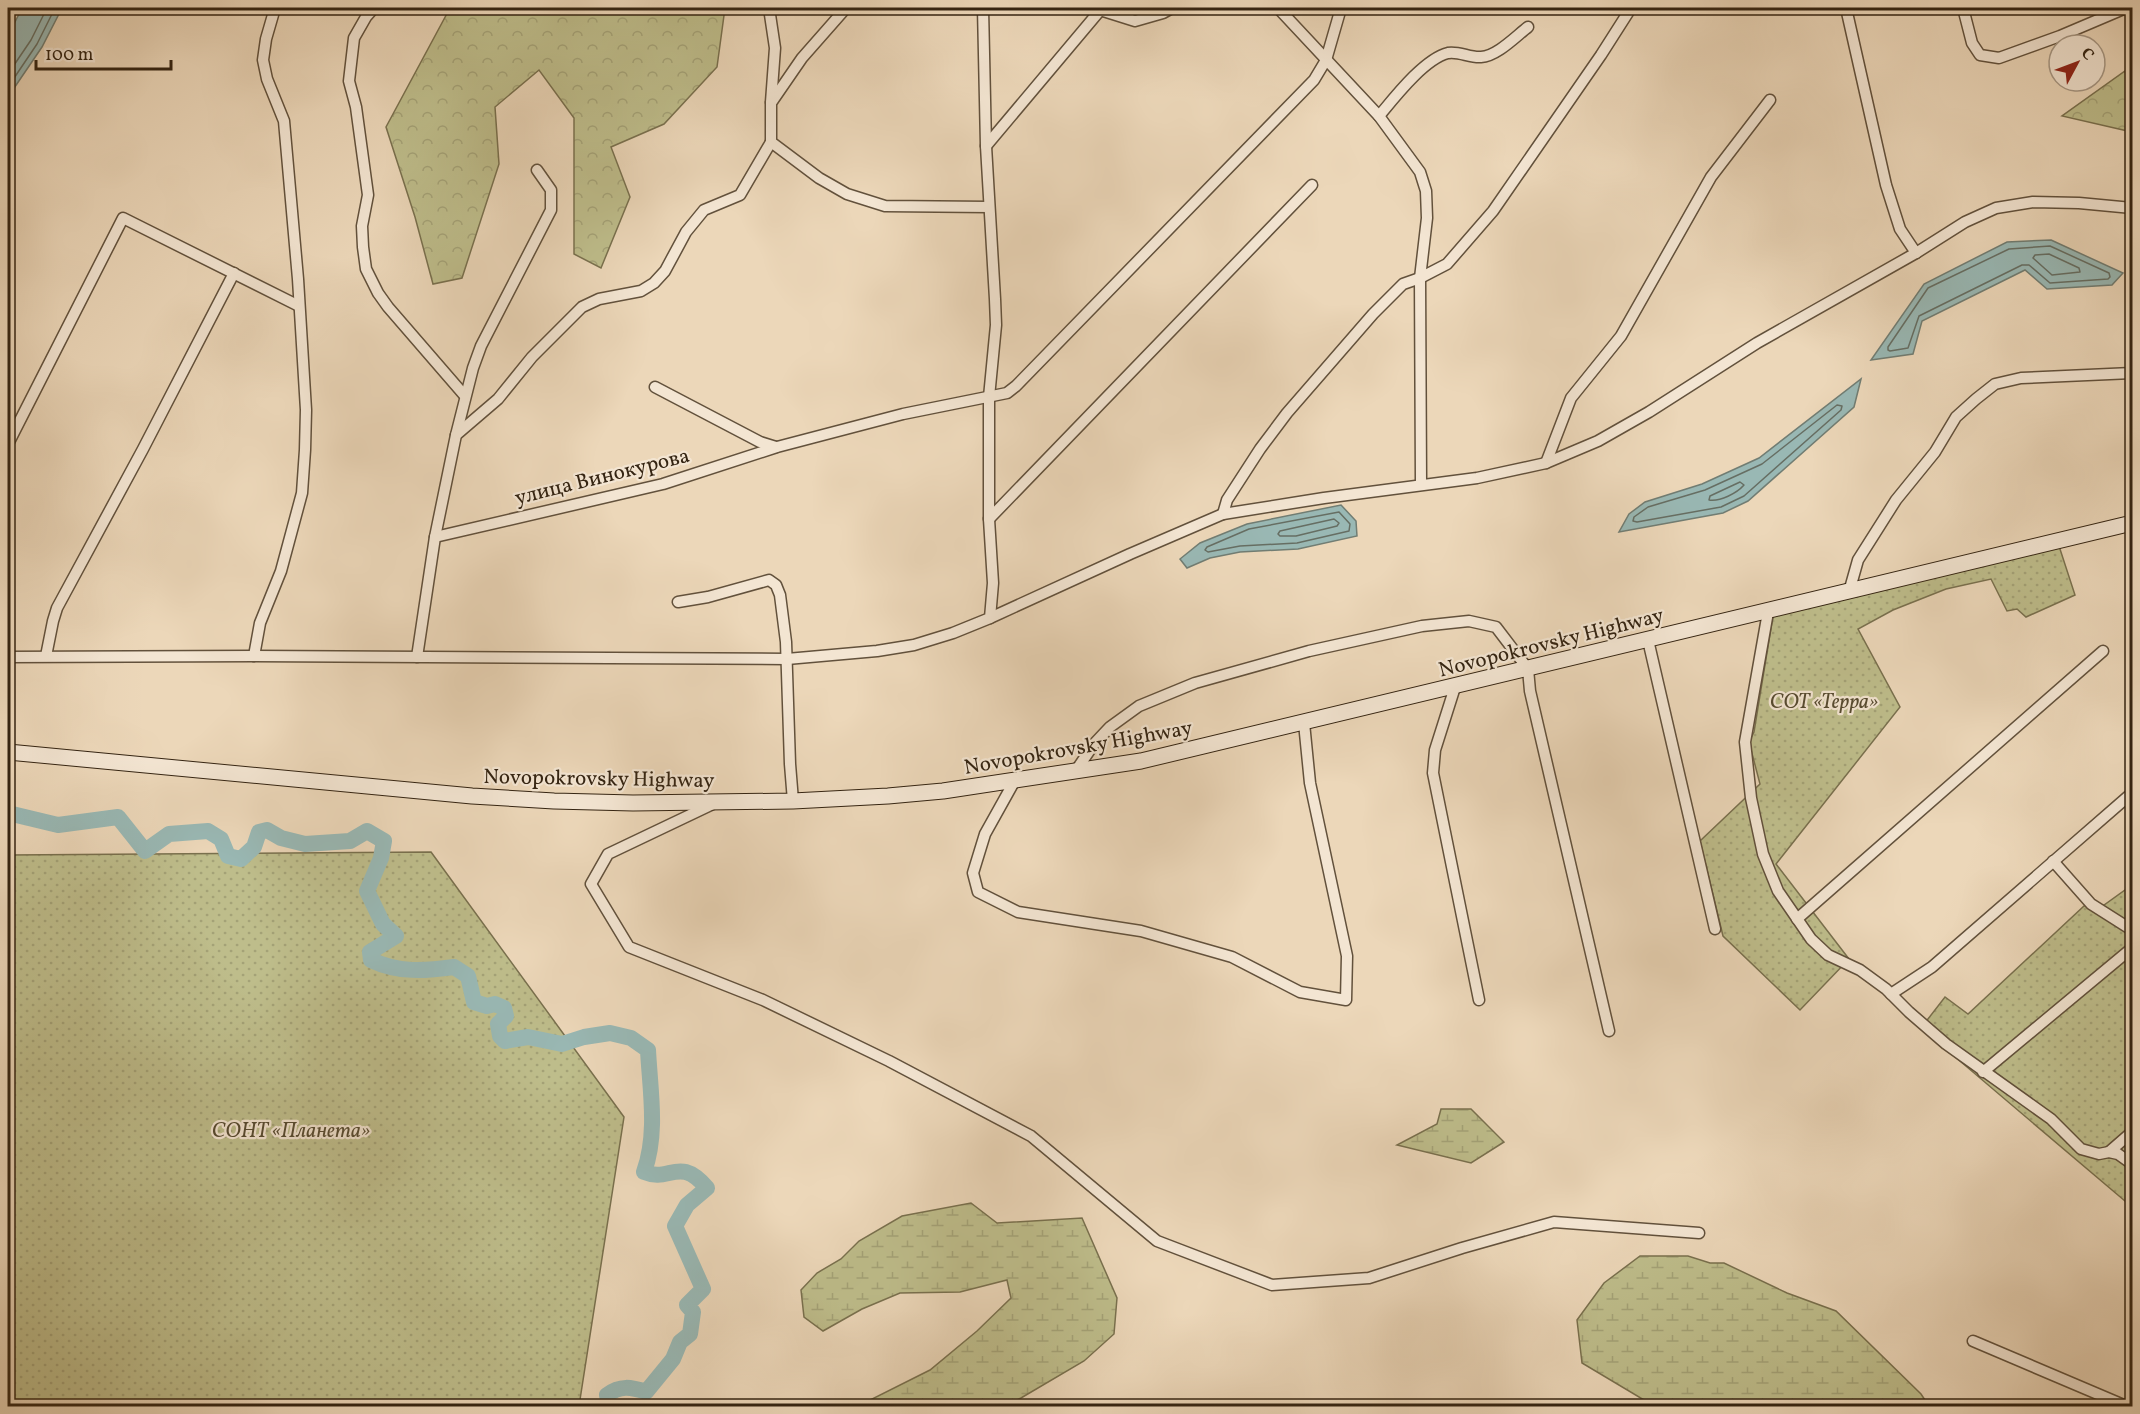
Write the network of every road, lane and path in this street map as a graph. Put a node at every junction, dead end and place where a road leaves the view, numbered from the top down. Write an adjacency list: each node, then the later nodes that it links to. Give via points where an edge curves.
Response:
1 (275, 8): 28 (street, via 263,60 284,121)
2 (374, 8): 31 (street, via 354,39 349,81 368,195 362,226 366,269 388,307)
3 (769, 8): 17 (street, via 775,48)
4 (846, 8): 17 (street, via 802,58)
5 (983, 8): 20 (street)
6 (1172, 8): 12 (street, via 1135,21)
7 (1278, 8): 15 (street)
8 (1341, 8): 15 (street, улица Винокурова)
9 (1631, 8): 27 (street, via 1493,211 1447,264)
10 (1846, 8): 25 (street, via 1886,185 1900,229)
11 (1963, 8): 13 (street, via 1972,43 1980,55 1999,58)
12 (1101, 9): 20 (street)
13 (2122, 9)
14 (1528, 27): 18 (street, via 1490,55 1479,58 1448,53 1430,63)
15 (1326, 60): 18 (street); 32 (street, улица Винокурова, via 1314,80 1017,386)
16 (1770, 100): 36 (street, via 1711,177 1621,336 1571,398)
17 (771, 102): 19 (street)
18 (1379, 116): 27 (street, via 1420,172 1426,191)
19 (771, 142): 23 (street, via 847,194 885,206); 33 (street, via 740,195 704,210 654,283 641,291 599,299 582,307 532,357 498,399)
20 (986, 146): 23 (street)
21 (537, 170): 31 (street, via 551,190 551,210 482,346)
22 (1312, 185): 39 (street)
23 (989, 207): 32 (street, via 996,325)
24 (2133, 208): 25 (street, via 2033,202 1996,208)
25 (1916, 252): 36 (street, via 1757,342 1598,441)
26 (234, 273): 28 (street); 34 (street, via 123,218); 48 (street, via 57,608)
27 (1420, 279): 37 (street); 38 (street, via 1403,285 1373,314 1287,413 1239,480)
28 (299, 306): 49 (street, via 306,410 302,493 281,571 260,623)
29 (2133, 373): 42 (street, via 2021,378 1995,384 1956,417 1935,452 1896,500 1858,560)
30 (655, 387): 35 (street, via 760,442)
31 (465, 396): 33 (street)
32 (989, 397): 35 (street, улица Винокурова, via 903,414); 39 (street)
33 (456, 435): 41 (street)
34 (8, 444)
35 (777, 447): 41 (street, улица Винокурова, via 663,484)
36 (1546, 463): 37 (street, via 1477,478)
37 (1421, 484): 38 (street)
38 (1223, 514): 45 (street)
39 (989, 519): 45 (street, via 993,583)
40 (2133, 524): 42 (main road, Novopokrovsky Highway)
41 (435, 537): 51 (street)
42 (1849, 592): 44 (main road, Novopokrovsky Highway)
43 (678, 602): 52 (street, via 769,580 780,595)
44 (1768, 612): 46 (main road, Novopokrovsky Highway); 63 (street, via 1745,742 1746,760 1762,854 1778,891)
45 (990, 618): 52 (street, via 914,645)
46 (1648, 640): 53 (main road, Novopokrovsky Highway); 64 (street)
47 (2103, 651): 63 (street)
48 (46, 656): 49 (street); 50 (street)
49 (254, 656): 51 (street)
50 (8, 657)
51 (417, 657): 52 (street)
52 (787, 659): 60 (street)
53 (1528, 669): 54 (main road, Novopokrovsky Highway); 57 (street, via 1497,627 1469,621 1422,626 1309,651 1195,683 1139,706 1110,727); 69 (street, via 1530,692)
54 (1455, 687): 55 (main road, Novopokrovsky Highway); 68 (street, via 1435,750 1433,773)
55 (1304, 723): 57 (main road, Novopokrovsky Highway, via 1141,761); 58 (street, via 1310,783 1347,956 1346,1000 1300,992 1232,957 1141,932 1018,912 978,892 974,873 985,834)
56 (8, 752): 61 (main road, Novopokrovsky Highway, via 504,798)
57 (1075, 772): 58 (main road, Novopokrovsky Highway)
58 (1014, 782): 60 (main road, Novopokrovsky Highway, via 888,796)
59 (2133, 793): 62 (street)
60 (793, 801): 61 (main road, Novopokrovsky Highway)
61 (716, 802): 74 (street, via 608,854 591,884 629,947 764,1000 1031,1136 1157,1242 1272,1285 1369,1278 1554,1222)
62 (2053, 861): 65 (street, via 2091,904); 67 (street, via 1932,968)
63 (1797, 919): 67 (street, via 1828,955 1860,970)
64 (1715, 929)
65 (2133, 930)
66 (2133, 948): 70 (street)
67 (1892, 994): 70 (street)
68 (1479, 1000)
69 (1609, 1031)
70 (1983, 1072): 72 (street, via 2051,1119 2081,1149 2098,1154)
71 (2133, 1132): 72 (street)
72 (2109, 1152): 73 (street)
73 (2133, 1164)
74 (1699, 1233)
75 (1973, 1341): 76 (street)
76 (2110, 1403): 77 (street)
77 (2126, 1407)

